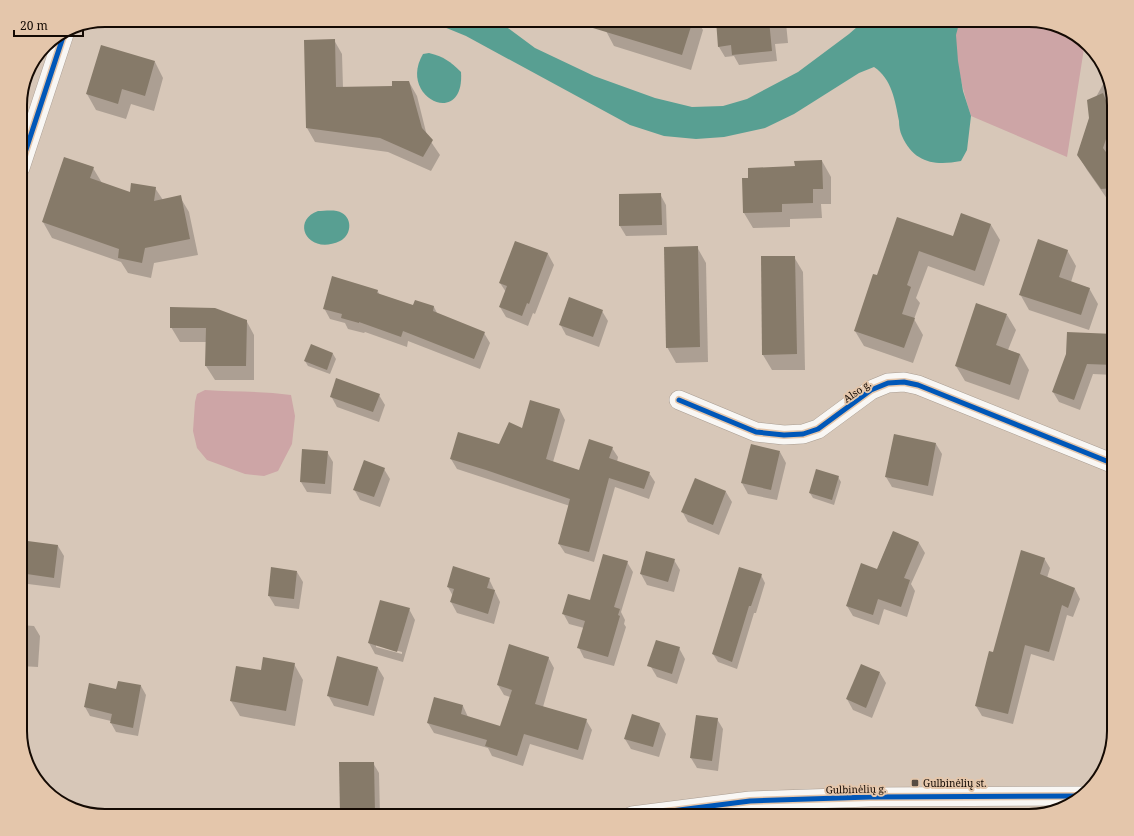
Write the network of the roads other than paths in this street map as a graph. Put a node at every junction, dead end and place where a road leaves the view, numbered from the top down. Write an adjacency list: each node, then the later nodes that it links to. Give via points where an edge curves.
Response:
1 (62, 40): 2 (street)
2 (27, 147)
3 (679, 400): 4 (street, Also g., via 756,432 784,436 818,429 871,390 888,383 918,384)
4 (1107, 461)
5 (1072, 796): 6 (street, Gulbinėlių g., via 870,797 750,801)
6 (687, 809)

